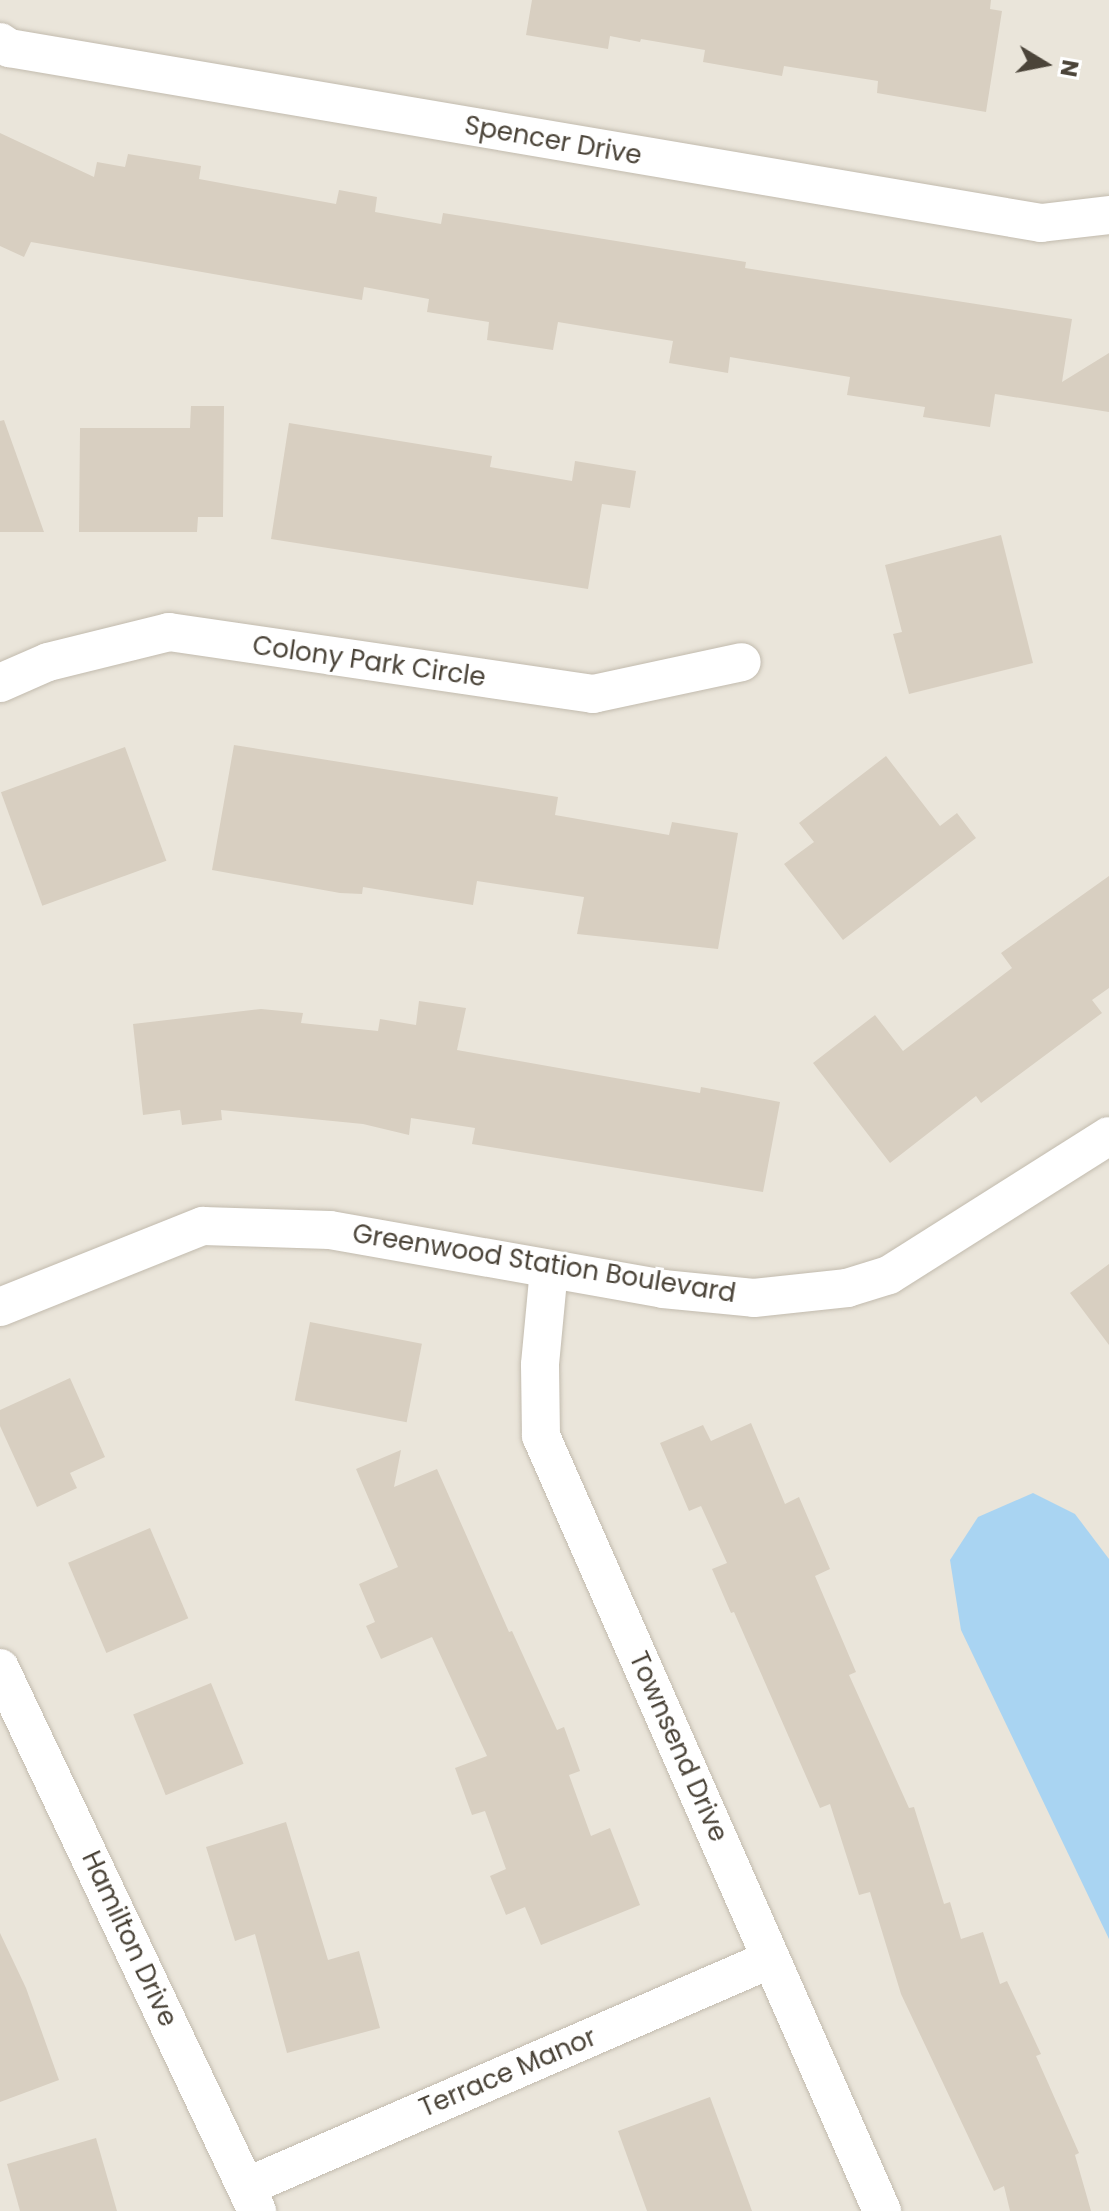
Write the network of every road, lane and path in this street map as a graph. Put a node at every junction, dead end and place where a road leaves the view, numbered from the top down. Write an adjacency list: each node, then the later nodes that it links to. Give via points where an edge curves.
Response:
1 (0, 42): 2 (street, Spencer Drive, via 1041,223)
2 (1109, 215)
3 (742, 662): 4 (street, Colony Park Circle, via 593,694 169,632 48,662)
4 (0, 683)
5 (1109, 1136): 6 (street, Greenwood Station Boulevard, via 889,1275 847,1288 754,1298)
6 (549, 1269): 7 (street, Greenwood Station Boulevard, via 330,1230 203,1226); 9 (street, Townsend Drive, via 540,1365 541,1436)
7 (0, 1307)
8 (0, 1668): 10 (street, Hamilton Drive)
9 (771, 1959): 10 (street, Terrace Manor); 11 (street, Townsend Drive)
10 (252, 2199)
11 (882, 2211)

